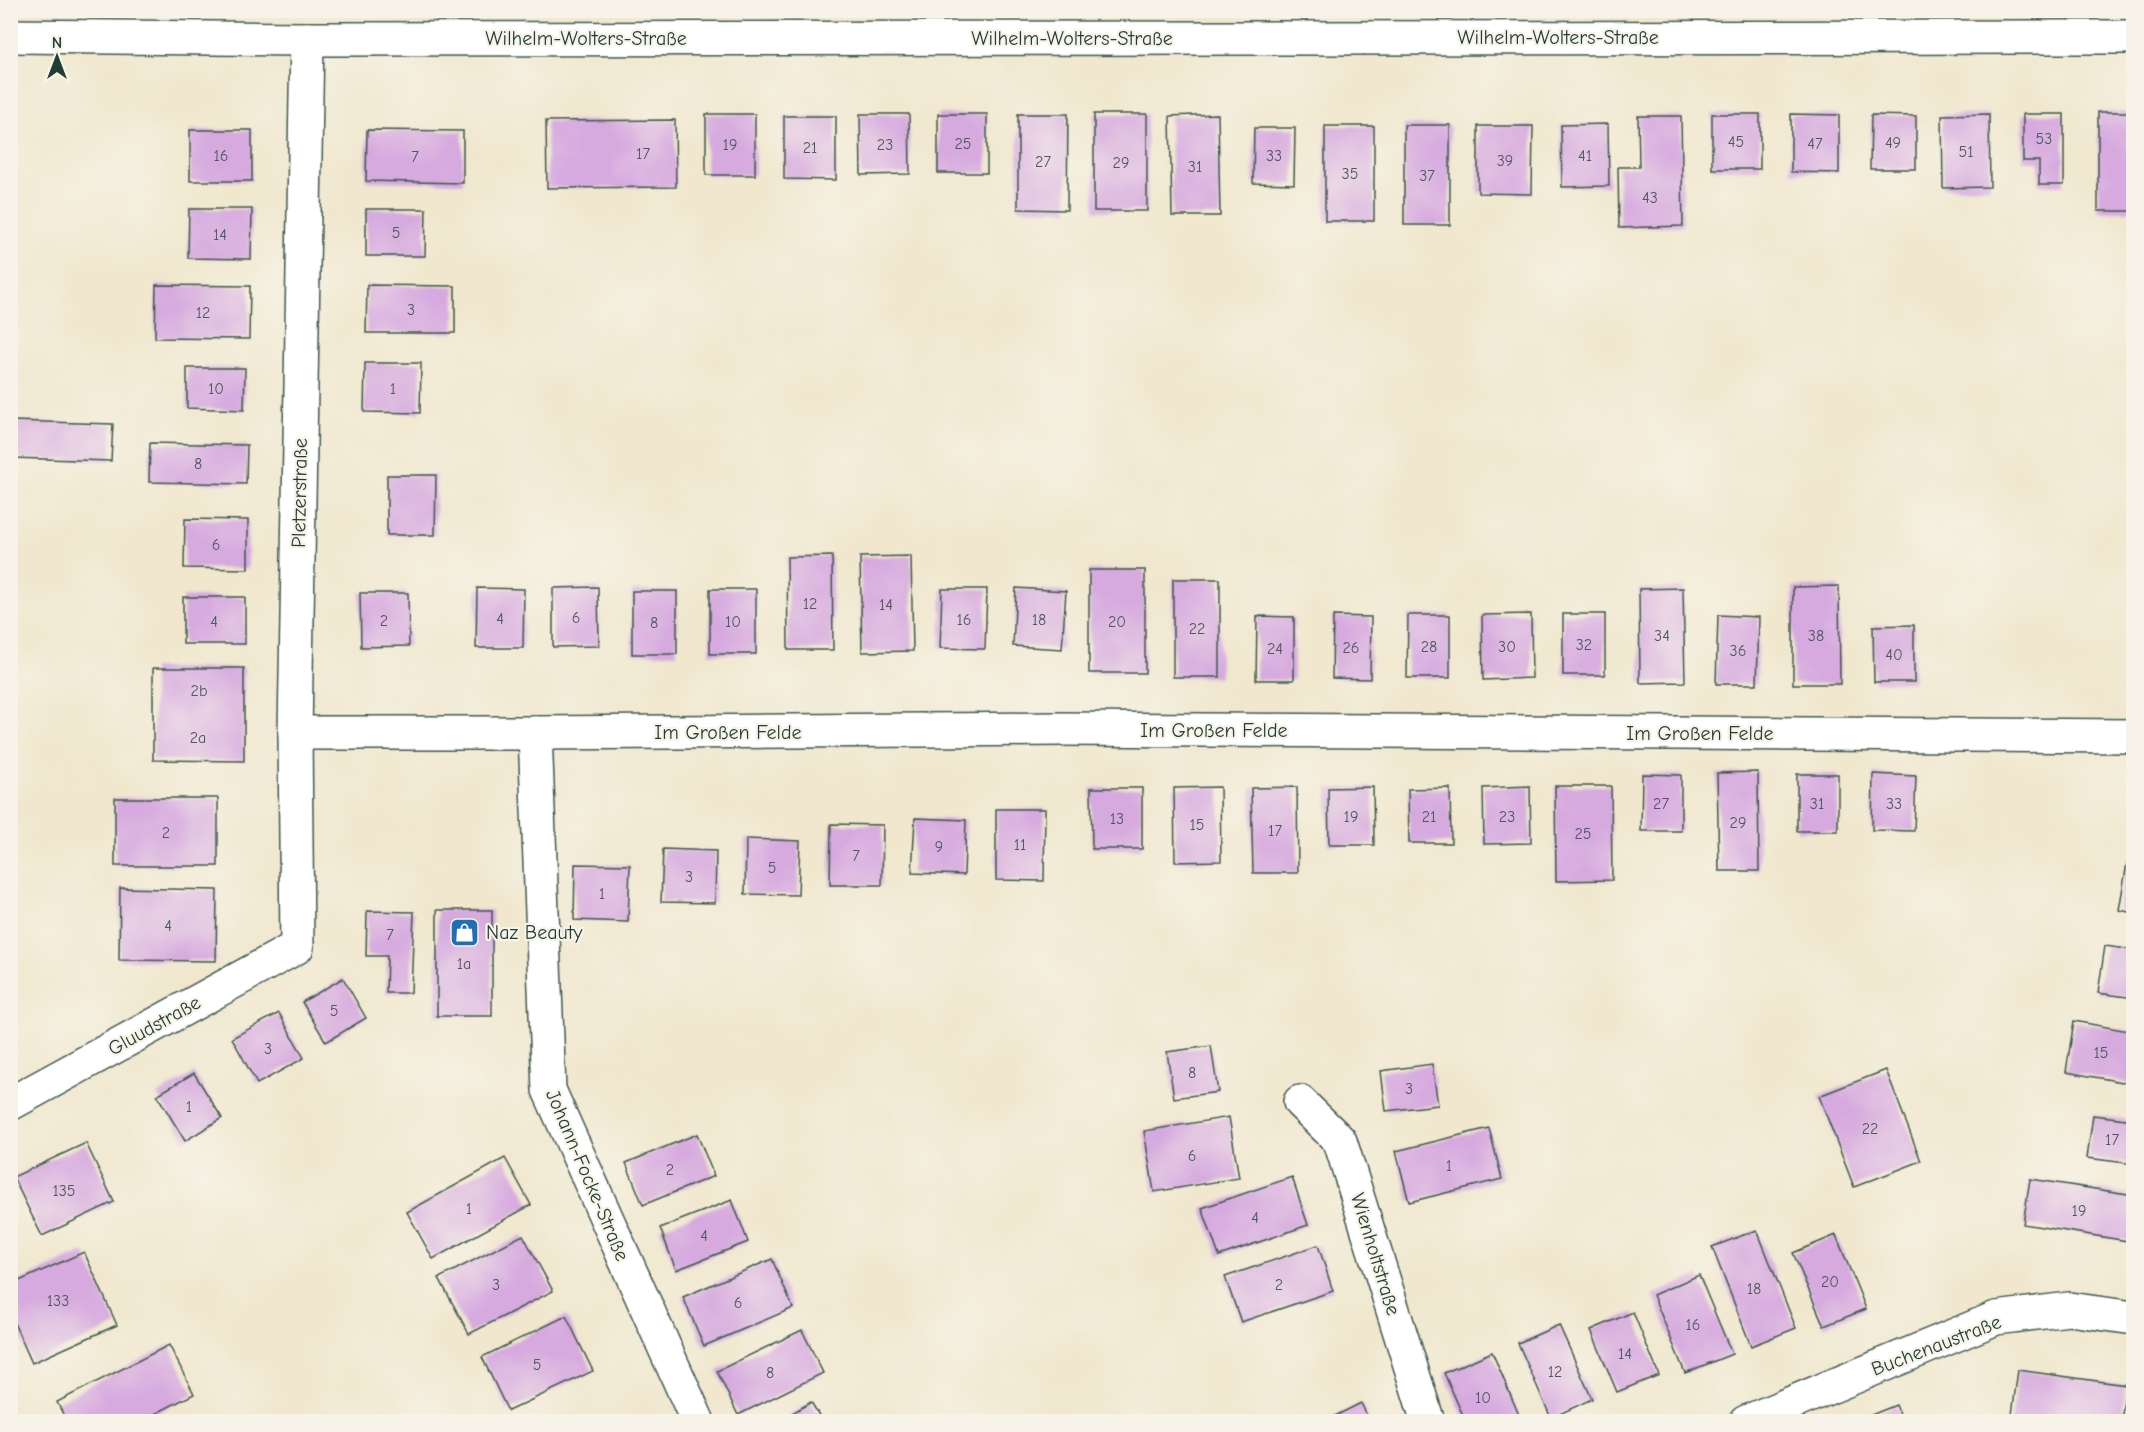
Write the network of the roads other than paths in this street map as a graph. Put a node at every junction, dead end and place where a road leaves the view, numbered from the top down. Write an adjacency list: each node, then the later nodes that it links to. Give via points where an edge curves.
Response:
1 (10, 36): 3 (street, Wilhelm-Wolters-Straße)
2 (2133, 36): 3 (street, Wilhelm-Wolters-Straße)
3 (307, 39): 4 (street, Pletzerstraße)
4 (295, 733): 5 (street, Im Großen Felde); 7 (street, Pletzerstraße)
5 (535, 733): 6 (street, Im Großen Felde, via 1072,729); 11 (street, Johann-Focke-Straße, via 549,1090)
6 (2133, 736)
7 (297, 947): 9 (street, Gluudstraße)
8 (1300, 1102): 12 (street, Wienholtstraße, via 1340,1141)
9 (10, 1104)
10 (2133, 1318): 13 (street, Buchenaustraße, via 2069,1309 1996,1318)
11 (698, 1422)
12 (1428, 1422)
13 (1746, 1422)

